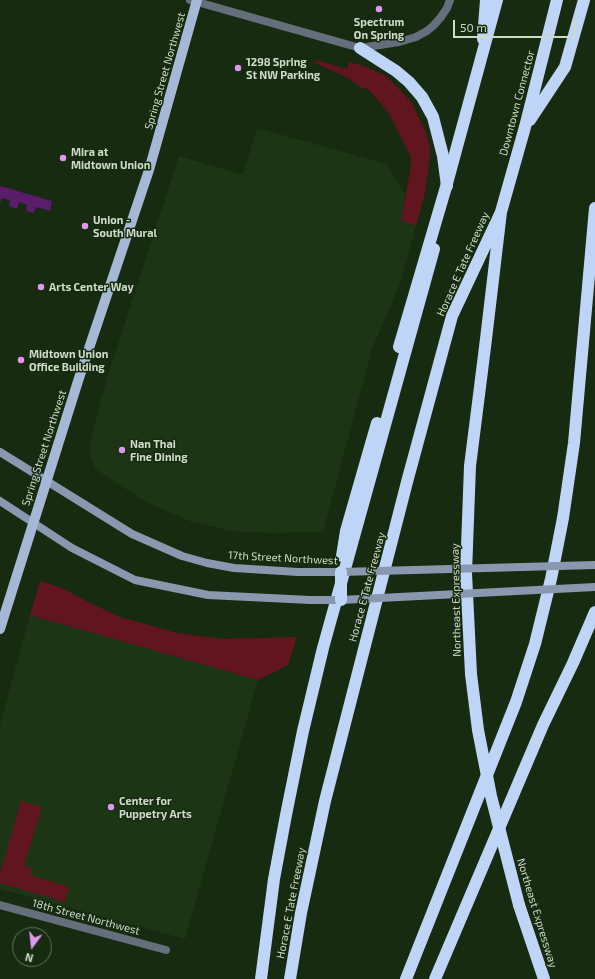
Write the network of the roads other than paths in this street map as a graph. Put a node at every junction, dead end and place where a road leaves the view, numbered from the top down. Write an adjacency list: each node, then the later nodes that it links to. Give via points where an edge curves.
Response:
1 (450, 0): 7 (street, via 434,25 416,37)
2 (486, 0): 9 (highway, via 476,87)
3 (497, 0): 17 (highway, bridge, via 446,187 346,531)
4 (557, 0): 8 (highway, Downtown Connector)
5 (584, 0): 8 (highway, via 565,67)
6 (195, 1): 7 (street); 13 (main road, Spring Street Northwest, via 150,170)
7 (360, 48): 9 (highway, via 396,71 422,97 433,117 443,156)
8 (525, 127): 11 (highway, Downtown Connector)
9 (448, 197): 24 (highway, via 323,648 303,731 274,879)
10 (595, 208): 26 (highway, via 574,443 551,579 535,644 516,702)
11 (501, 212): 25 (highway, Horace E Tate Freeway, via 452,316 325,801); 28 (highway, Northeast Expressway, bridge, via 470,466 466,573 471,674 478,730 491,796 519,906)
12 (0, 452): 13 (main road, 17th Street Northwest)
13 (46, 481): 15 (main road, Spring Street Northwest); 17 (main road, 17th Street Northwest, bridge, via 132,534 182,556 234,568)
14 (0, 501): 15 (main road)
15 (33, 522): 19 (main road, bridge, via 72,548 135,580 208,595); 21 (main road, Spring Street Northwest)
16 (595, 565): 17 (main road, 17th Street Northwest, bridge)
17 (340, 572): 19 (highway, bridge)
18 (595, 587): 19 (main road, bridge)
19 (341, 600)
20 (595, 612): 27 (highway, via 543,726)
21 (0, 629)
22 (0, 905): 23 (street, 18th Street Northwest)
23 (166, 950)
24 (261, 979)
25 (290, 979)
26 (406, 979)
27 (435, 979)
28 (544, 979)

